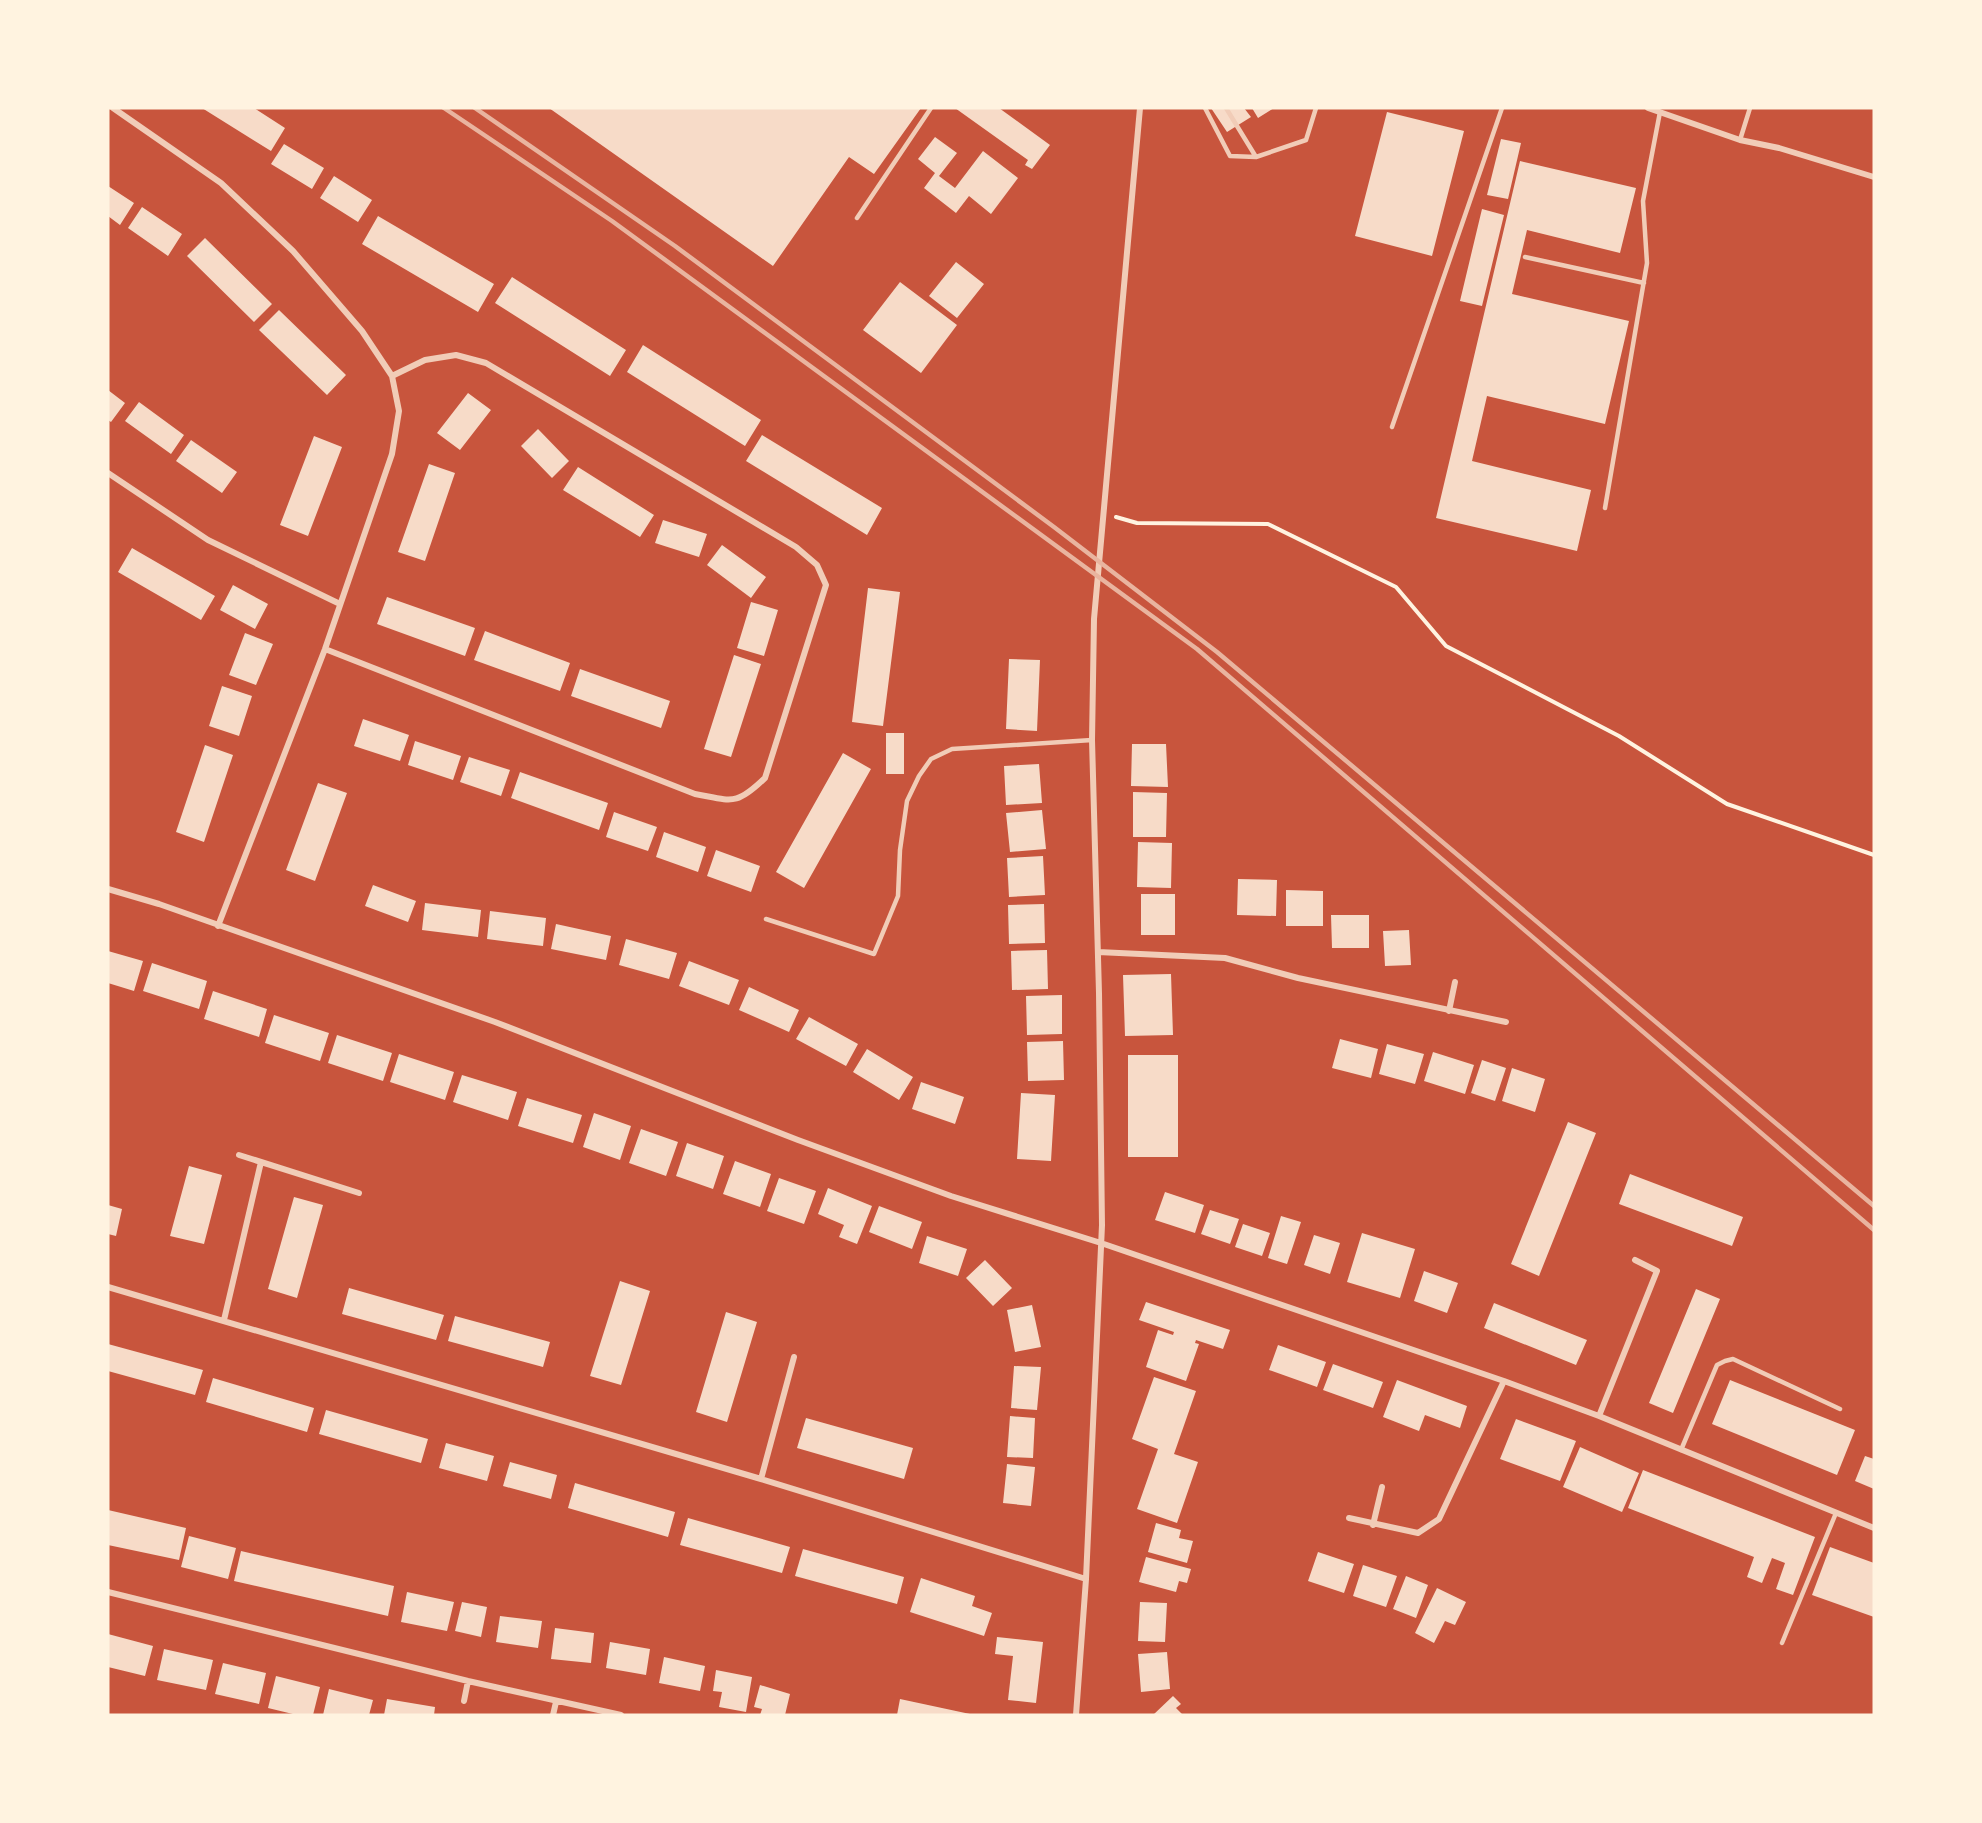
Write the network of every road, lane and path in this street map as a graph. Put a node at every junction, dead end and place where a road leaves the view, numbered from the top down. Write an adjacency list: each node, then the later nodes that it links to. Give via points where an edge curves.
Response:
1 (113, 108): 17 (street, via 220,183 293,251 362,331)
2 (931, 108): 14 (lane)
3 (1140, 108): 21 (street)
4 (1205, 108): 12 (lane, via 1230,156)
5 (1226, 108): 12 (lane)
6 (1316, 108): 12 (lane, via 1306,140)
7 (1502, 108): 18 (lane)
8 (1648, 108): 10 (street)
9 (1750, 108): 11 (lane)
10 (1660, 112): 11 (street); 16 (lane, via 1642,201 1647,263)
11 (1740, 140): 13 (street)
12 (1256, 157)
13 (1874, 177)
14 (857, 218)
15 (1526, 257): 16 (lane)
16 (1644, 283): 20 (lane)
17 (392, 376): 22 (street, via 399,411 392,454); 23 (street, via 425,360 456,355 486,363 796,548 817,565 826,585 765,778 745,797 727,800 695,794)
18 (1392, 427)
19 (108, 473): 22 (street, via 208,540)
20 (1605, 508)
21 (1104, 513): 24 (street, via 1094,619); 25 (path, via 1137,523 1268,524 1396,587 1446,646 1619,736 1727,804)
22 (340, 604): 23 (street)
23 (325, 649): 28 (street)
24 (1092, 740): 27 (lane, via 952,749 931,759 907,801 898,896 874,954); 29 (street)
25 (1874, 855)
26 (108, 889): 28 (street)
27 (766, 919)
28 (218, 926): 36 (street, via 495,1022 951,1196)
29 (1098, 952): 31 (street, via 1225,958); 36 (street)
30 (1455, 982): 31 (street)
31 (1449, 1011): 32 (street)
32 (1506, 1022)
33 (239, 1155): 34 (street)
34 (261, 1162): 35 (street); 39 (street)
35 (359, 1193)
36 (1101, 1243): 41 (street); 51 (street)
37 (1635, 1260): 43 (street, via 1657,1271)
38 (108, 1287): 39 (street)
39 (224, 1320): 45 (street)
40 (794, 1357): 45 (street)
41 (1504, 1381): 43 (street); 49 (street, via 1439,1519 1418,1533)
42 (1840, 1408): 44 (lane, via 1733,1359 1725,1360 1717,1365)
43 (1599, 1416): 44 (street)
44 (1681, 1450): 47 (street)
45 (761, 1479): 51 (street)
46 (1382, 1487): 49 (street)
47 (1836, 1513): 50 (street); 53 (lane)
48 (1349, 1518): 49 (street)
49 (1373, 1525)
50 (1874, 1528)
51 (1086, 1579): 59 (street)
52 (108, 1592): 54 (street)
53 (1782, 1643)
54 (468, 1681): 55 (street); 56 (street)
55 (464, 1701)
56 (556, 1702): 57 (street); 58 (street)
57 (553, 1715)
58 (621, 1715)
59 (1076, 1715)

